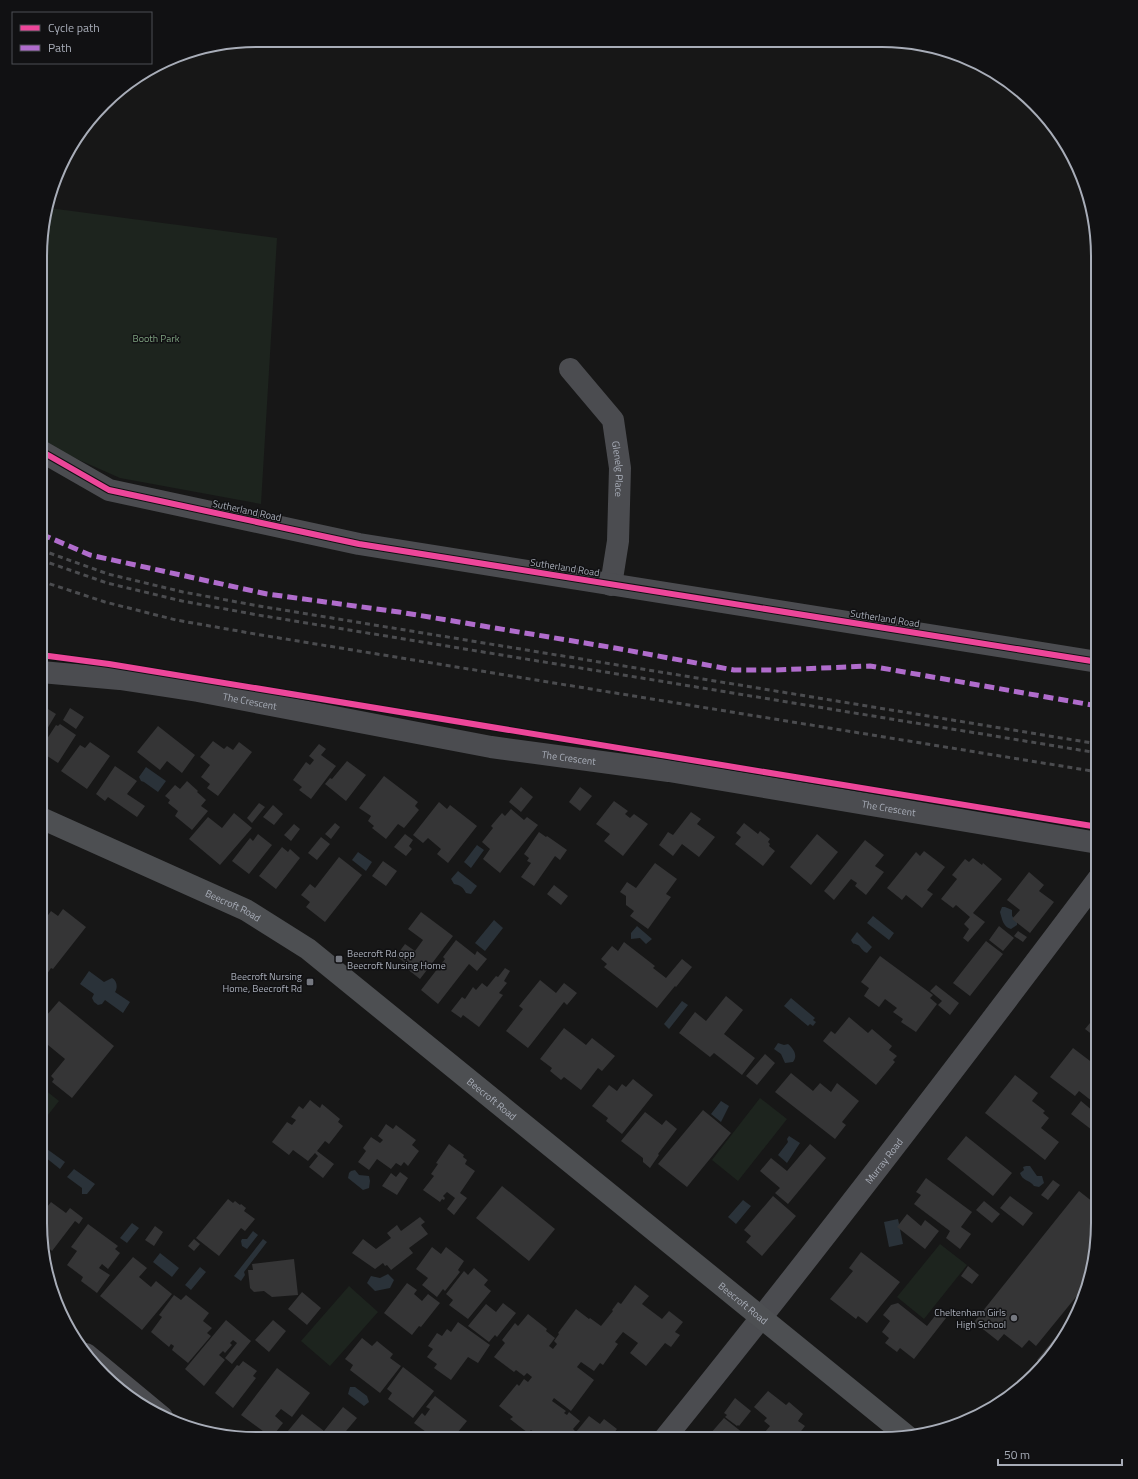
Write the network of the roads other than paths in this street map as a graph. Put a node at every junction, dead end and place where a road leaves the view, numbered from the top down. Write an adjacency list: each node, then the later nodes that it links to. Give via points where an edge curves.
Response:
1 (570, 369): 3 (street, Glenelg Place, via 613,420 620,468 618,541)
2 (47, 454): 3 (street, Sutherland Road, via 109,490 359,544)
3 (611, 585): 4 (street, Sutherland Road)
4 (1091, 661)
5 (47, 673): 7 (street, The Crescent, via 120,679 198,691 491,746 669,771)
6 (47, 821): 9 (main road, Beecroft Road, via 246,910 308,949)
7 (1091, 842)
8 (1091, 888): 9 (street, Murray Road, via 931,1101)
9 (761, 1319): 10 (main road, Beecroft Road); 11 (street, Murray Road)
10 (901, 1431)
11 (670, 1432)

